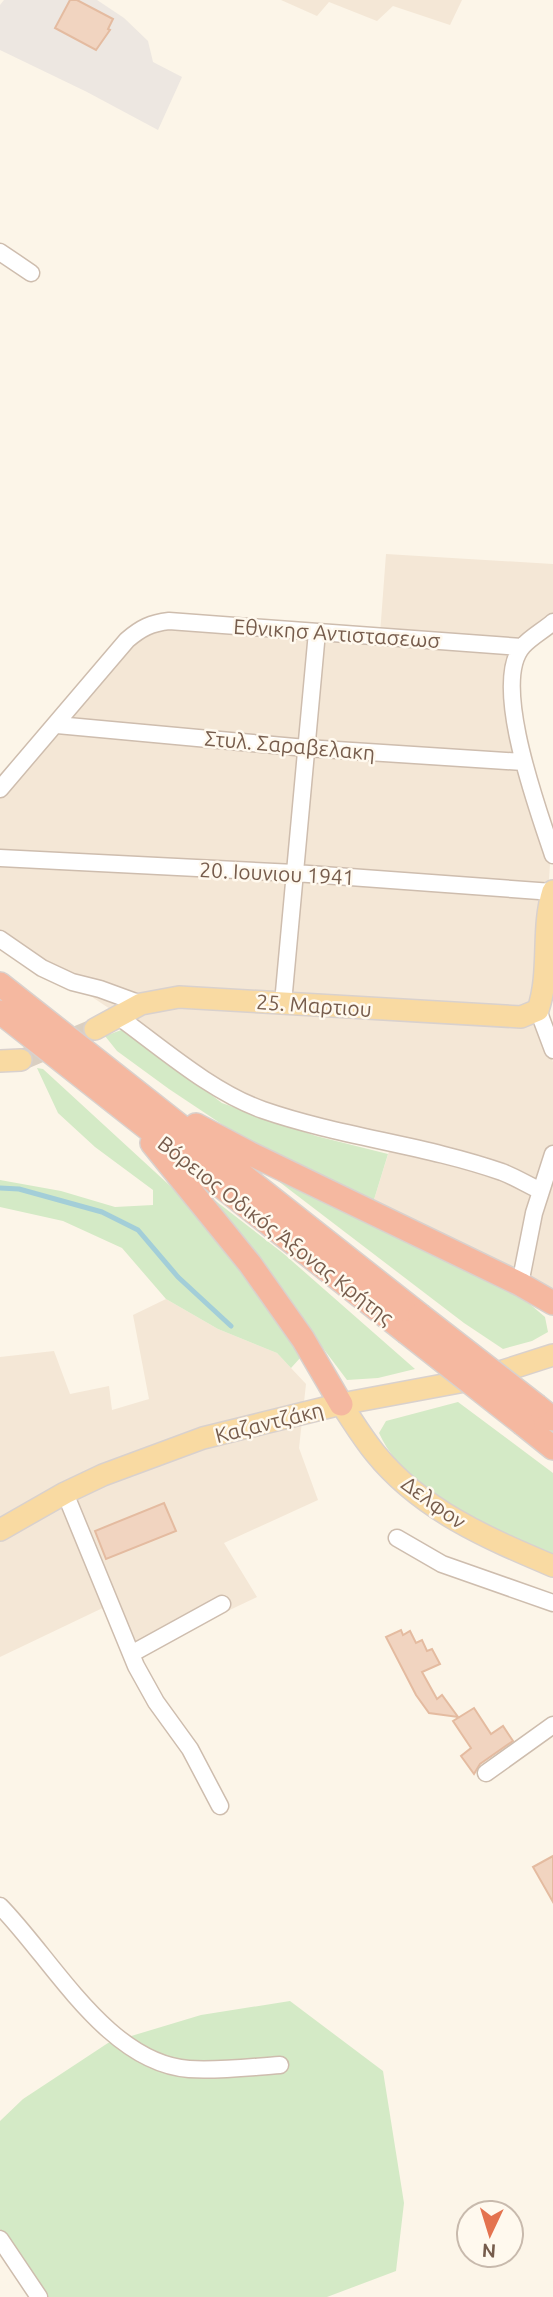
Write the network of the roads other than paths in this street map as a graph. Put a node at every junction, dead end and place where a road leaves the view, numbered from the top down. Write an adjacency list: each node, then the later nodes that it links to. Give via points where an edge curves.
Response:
1 (0, 252): 2 (street)
2 (31, 273)
3 (553, 622): 5 (street)
4 (317, 632): 5 (street, Εθνικησ Αντιστασεωσ); 6 (street, Εθνικησ Αντιστασεωσ, via 152,623 127,640); 7 (street)
5 (522, 646): 8 (street, via 512,669 513,713)
6 (57, 725): 7 (street, Στυλ. Σαραβελακη); 9 (street)
7 (306, 748): 8 (street, Στυλ. Σαραβελακη); 12 (street)
8 (523, 762): 10 (street)
9 (0, 789)
10 (553, 855)
11 (0, 858): 12 (street, 20. Ιουνιου 1941)
12 (295, 873): 13 (street, 20. Ιουνιου 1941); 16 (street)
13 (553, 891): 18 (main road, via 544,992)
14 (0, 939): 17 (street, via 72,982)
15 (0, 985): 23 (highway, Βόρειος Οδικός Άξονας Κρήτης)
16 (283, 1003): 17 (main road, 25. Μαρτιου, via 179,997); 18 (main road, 25. Μαρτιου, via 520,1017)
17 (141, 1004): 20 (main road, 25. Μαρτιου)
18 (538, 1010): 22 (street)
19 (0, 1012): 24 (highway, Βόρειος Οδικός Άξονας Κρήτης)
20 (120, 1017): 21 (main road, 25. Μαρτιου); 26 (street, via 198,1076 261,1109 475,1163)
21 (95, 1029)
22 (553, 1050)
23 (144, 1097): 27 (highway); 29 (highway, Βόρειος Οδικός Άξονας Κρήτης)
24 (134, 1118): 29 (highway, Βόρειος Οδικός Άξονας Κρήτης); 31 (highway, via 250,1264 303,1339)
25 (553, 1154): 26 (street)
26 (541, 1191): 27 (street)
27 (520, 1284): 28 (highway)
28 (553, 1303)
29 (413, 1323): 32 (highway, Βόρειος Οδικός Άξονας Κρήτης, bridge)
30 (553, 1355): 31 (main road, Καζαντζάκη, via 481,1378)
31 (341, 1404): 34 (main road, Καζαντζάκη, via 202,1438); 37 (main road, Δελφον, via 374,1452 415,1493 458,1523)
32 (538, 1417): 33 (highway, Βόρειος Οδικός Άξονας Κρήτης)
33 (553, 1448)
34 (65, 1493): 35 (main road, Καζαντζάκη); 40 (street)
35 (0, 1530)
36 (397, 1538): 38 (street, via 442,1564)
37 (553, 1566)
38 (553, 1603)
39 (222, 1605): 40 (street)
40 (131, 1654): 43 (street)
41 (553, 1726): 42 (street)
42 (486, 1773)
43 (220, 1806)
44 (0, 1906): 45 (street, via 101,2025 130,2049 188,2069)
45 (280, 2066)
46 (0, 2239): 47 (street)
47 (39, 2297)

